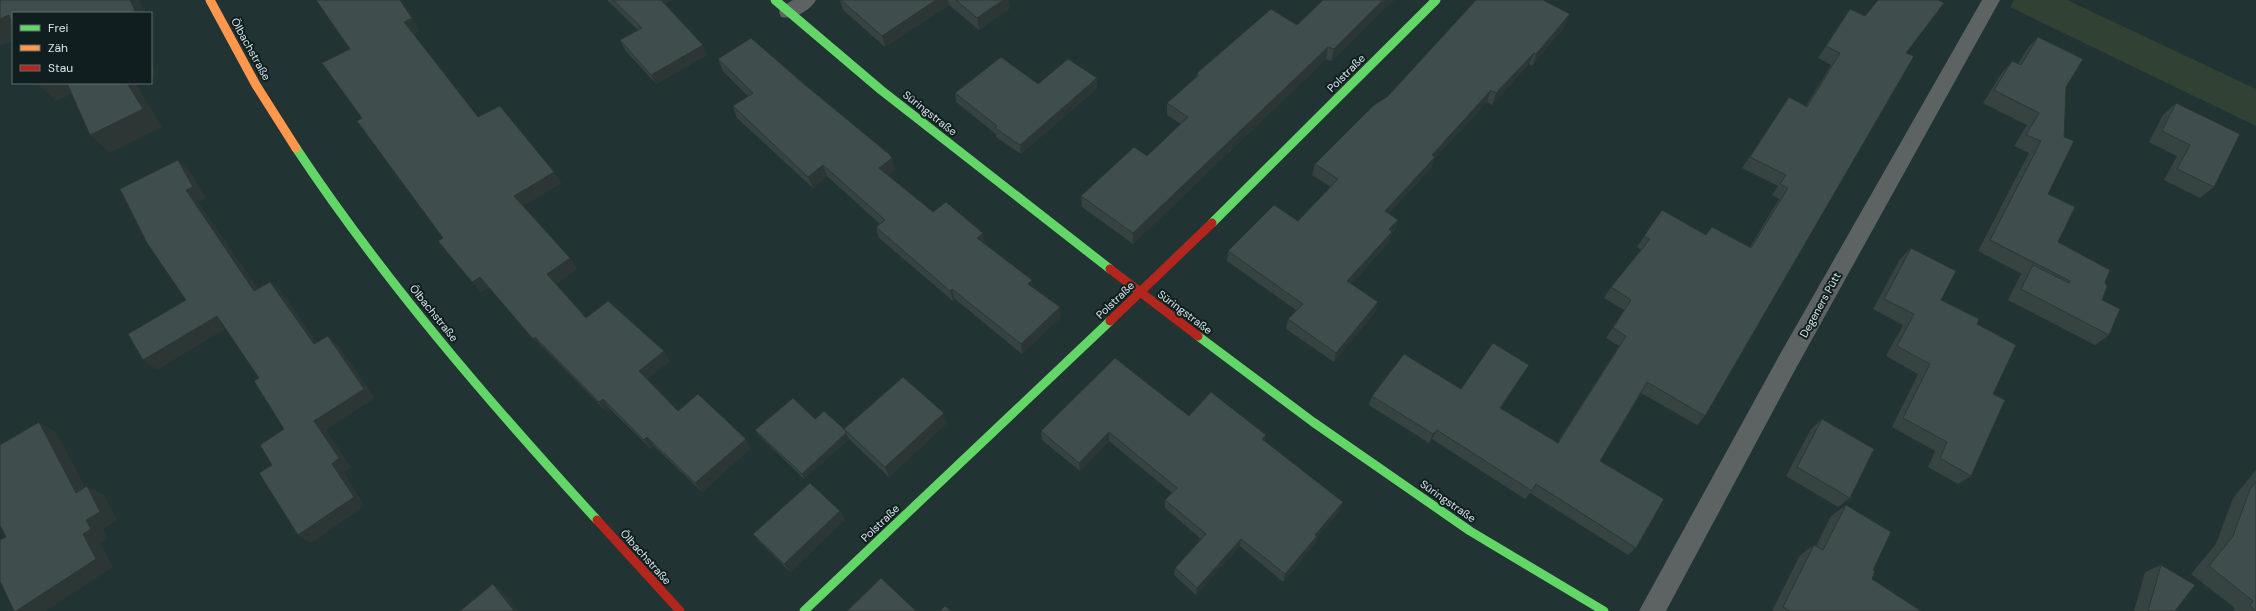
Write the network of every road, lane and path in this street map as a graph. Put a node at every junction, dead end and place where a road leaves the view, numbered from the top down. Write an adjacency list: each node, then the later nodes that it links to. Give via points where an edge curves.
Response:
1 (210, 0): 7 (street, Ölbachstraße, via 246,67 281,124 332,200 388,275 506,421)
2 (807, 0): 5 (street)
3 (1436, 0): 6 (street, Polstraße, via 1188,247)
4 (1991, 0): 10 (street, Degeners Pütt)
5 (781, 6): 6 (street, Süringstraße, via 881,90)
6 (1139, 292): 8 (street, Polstraße); 9 (street, Süringstraße, via 1313,422 1470,531)
7 (680, 611)
8 (804, 611)
9 (1604, 611)
10 (1652, 611)

